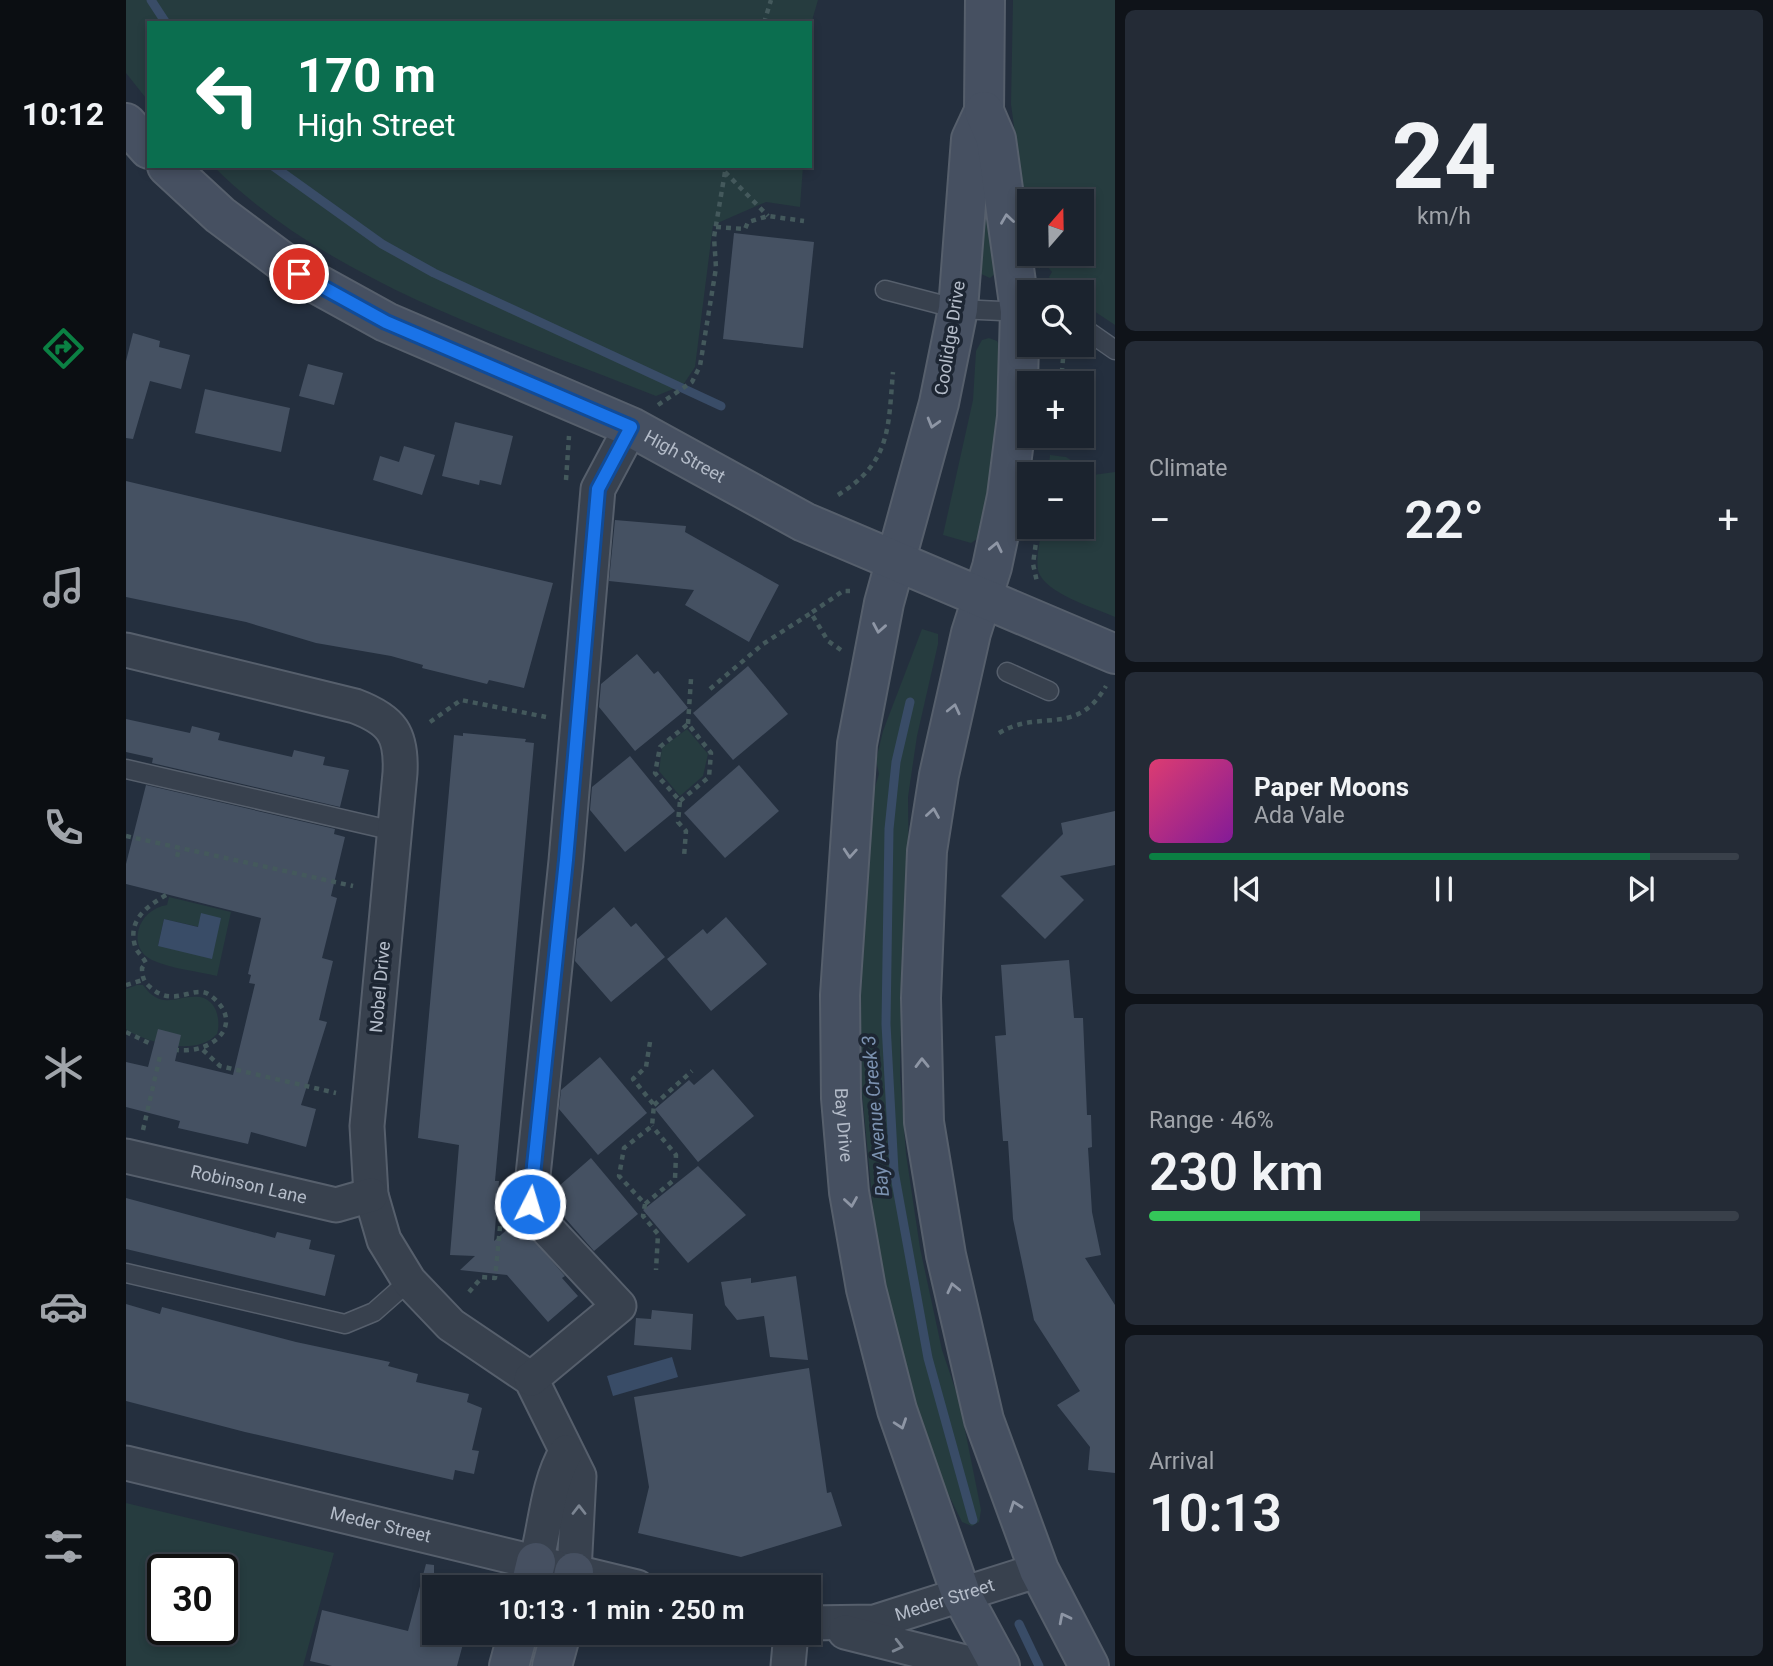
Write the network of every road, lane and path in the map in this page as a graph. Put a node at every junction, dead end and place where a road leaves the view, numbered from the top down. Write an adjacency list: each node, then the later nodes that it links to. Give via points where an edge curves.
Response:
1 (985, 0): 4 (main road, Coolidge Drive)
2 (771, 1): 3 (path)
3 (766, 21)
4 (984, 111): 12 (main road, Coolidge Drive, one-way to 4, via 996,139); 14 (main road, Coolidge Drive, via 971,139)
5 (126, 123): 6 (main road)
6 (147, 147)
7 (169, 168): 20 (main road, High Street, via 219,215 299,274 386,322)
8 (725, 169): 9 (path); 11 (path)
9 (768, 216): 10 (path); 11 (path, via 748,222 745,229)
10 (804, 221)
11 (716, 227): 20 (path, via 716,268 697,376)
12 (1019, 280)
13 (885, 290): 14 (lane)
14 (958, 309): 15 (lane); 25 (main road, Coolidge Drive, one-way to 25, via 939,403)
15 (1017, 312)
16 (1094, 335): 17 (lane)
17 (1115, 349)
18 (1021, 357): 28 (main road, Coolidge Drive, one-way to 18, via 1007,496)
19 (893, 372): 23 (path, via 884,442 861,481)
20 (644, 416): 25 (main road, High Street, via 804,522); 69 (street, via 598,489 530,1204 536,1217 619,1306)
21 (569, 435): 22 (path)
22 (566, 490)
23 (838, 495)
24 (1036, 539): 26 (path, via 1033,564)
25 (895, 561): 28 (main road, High Street); 75 (main road, Bay Drive, one-way to 75, via 857,744 840,995 841,1098 849,1192 866,1289 897,1410)
26 (1037, 582)
27 (850, 591): 29 (path)
28 (983, 598): 32 (main road, High Street); 72 (main road, one-way to 28, via 984,1420 946,1255 924,1122 921,998 927,850 939,775)
29 (811, 613): 31 (path, via 828,641); 35 (path, via 762,644)
30 (126, 650): 42 (street, Nobel Drive, via 379,715 400,741)
31 (842, 651)
32 (1115, 654)
33 (1007, 672): 36 (lane)
34 (691, 679): 39 (path)
35 (710, 690)
36 (1049, 691)
37 (548, 704): 38 (path, via 547,718 461,699)
38 (430, 722)
39 (688, 724): 41 (path, via 711,753 709,777); 41 (path, via 660,747 655,773)
40 (126, 769): 42 (lane)
41 (680, 801): 46 (path, via 678,822 686,831)
42 (394, 831): 62 (street, Nobel Drive, via 367,1126)
43 (126, 836): 44 (path)
44 (179, 849): 45 (path); 47 (path)
45 (177, 857)
46 (684, 857)
47 (353, 886)
48 (166, 895): 49 (path, via 146,906 134,924 135,944 146,963)
49 (144, 980): 50 (path); 55 (path, via 161,996 178,998 199,991 213,997 224,1016 224,1028 217,1042)
50 (126, 985)
51 (126, 1032): 53 (path)
52 (650, 1042): 59 (path, via 646,1067 633,1079)
53 (153, 1045)
54 (177, 1050): 55 (path)
55 (202, 1050): 58 (path, via 220,1066)
56 (160, 1056): 61 (path)
57 (692, 1071): 59 (path)
58 (336, 1093)
59 (654, 1105): 60 (path)
60 (652, 1126): 64 (path, via 676,1155 675,1180); 64 (path, via 624,1148 619,1175)
61 (134, 1144): 62 (street, Robinson Lane, via 335,1205)
62 (371, 1195): 67 (street, Nobel Drive, via 384,1240)
63 (502, 1204): 68 (path, via 495,1278 482,1277)
64 (645, 1204): 65 (path, via 643,1216 658,1234)
65 (656, 1270)
66 (126, 1273): 67 (lane, via 345,1324 374,1312)
67 (409, 1281): 69 (street, Nobel Drive, via 451,1325)
68 (469, 1292)
69 (531, 1379): 70 (street)
70 (566, 1452): 73 (street, via 553,1474); 74 (street, one-way to 70, via 579,1476)
71 (126, 1462): 73 (street, Meder Street)
72 (1038, 1570): 75 (street, Meder Street); 86 (main road, one-way to 72)
73 (533, 1574)
74 (573, 1575)
75 (961, 1594): 76 (street, Meder Street, via 876,1622); 85 (main road, Bay Drive)
76 (821, 1623)
77 (821, 1626): 84 (street, Meder Street, one-way to 84)
78 (515, 1645): 81 (main road)
79 (558, 1645): 82 (main road)
80 (790, 1645): 83 (street)
81 (509, 1666)
82 (552, 1666)
83 (788, 1666)
84 (981, 1666)
85 (1000, 1666)
86 (1089, 1666)

